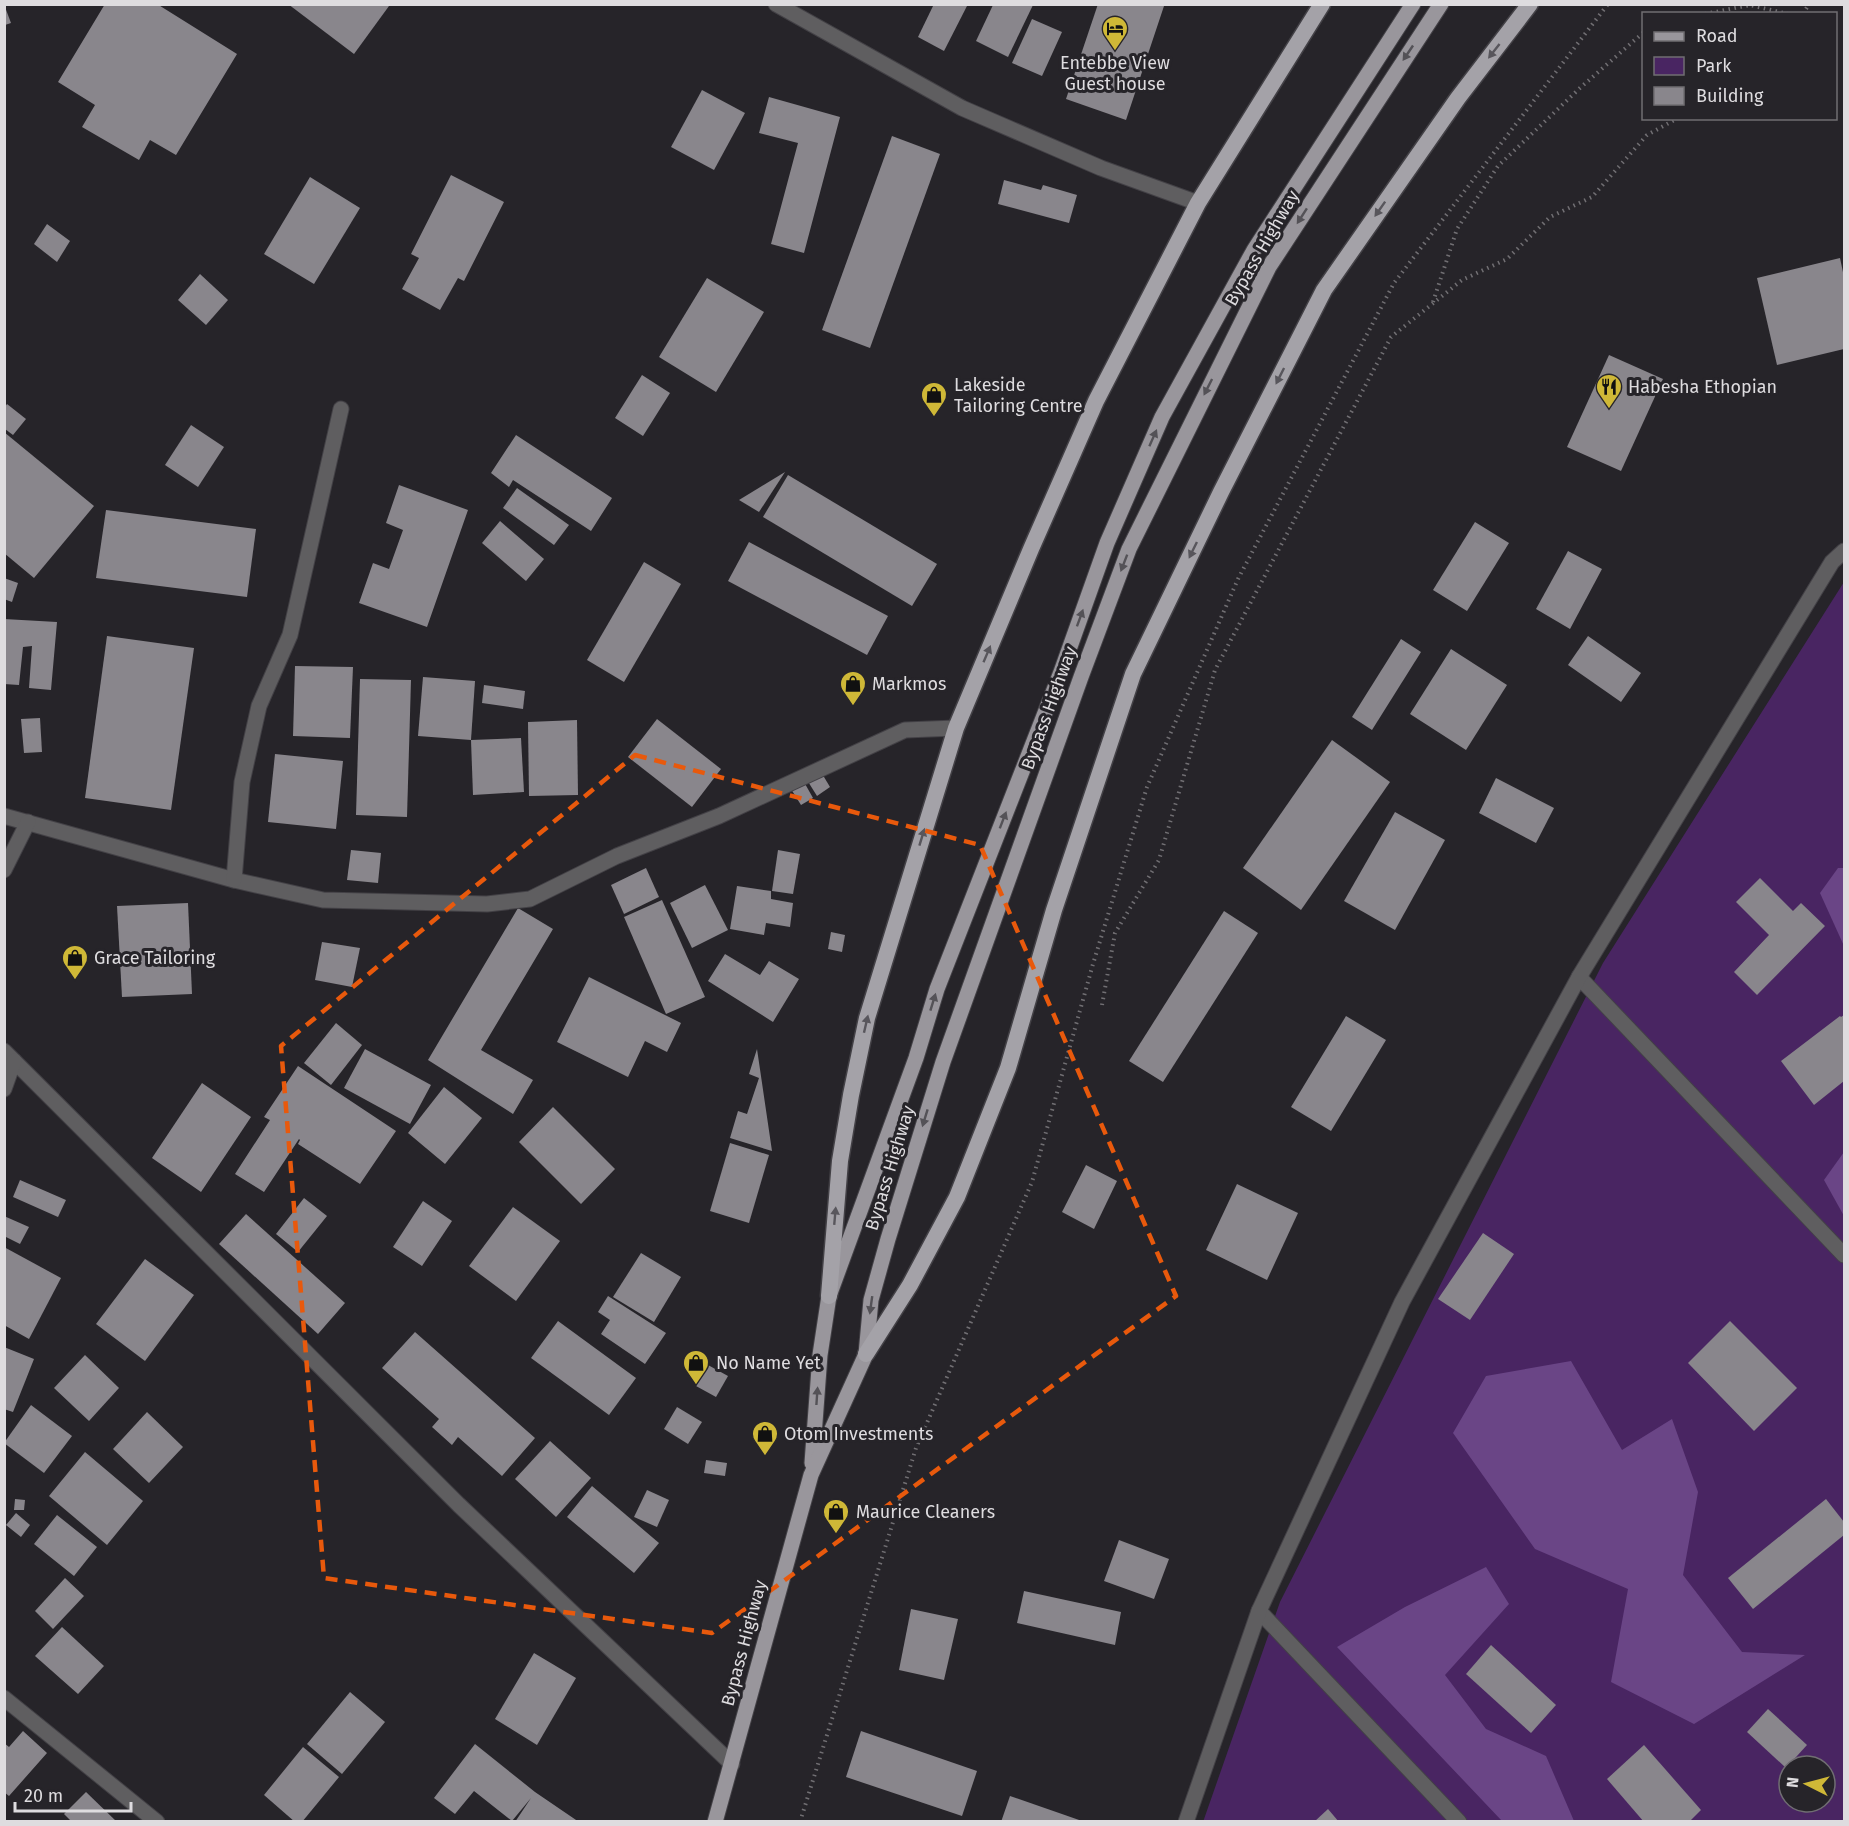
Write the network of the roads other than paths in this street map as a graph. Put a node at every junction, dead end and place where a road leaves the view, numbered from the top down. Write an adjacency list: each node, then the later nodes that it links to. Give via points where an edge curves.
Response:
1 (776, 4): 6 (street, via 962,108 1101,168)
2 (1322, 4): 6 (highway)
3 (1413, 4): 18 (main road, Bypass Highway, one-way to 3, via 937,989 1107,543 1162,417 1254,250)
4 (1441, 4): 19 (main road, Bypass Highway, one-way to 19, via 1269,267 1134,539 943,1062 871,1300)
5 (1530, 4): 19 (highway, one-way to 19, via 1458,98 1324,290 1221,492 1133,674 1054,910 1008,1068 957,1197 910,1285)
6 (1198, 203): 9 (highway, one-way to 6, via 1096,401)
7 (341, 409): 13 (street, via 290,635 259,706 242,782)
8 (1845, 551): 14 (street, via 1832,562)
9 (956, 728): 13 (street, via 905,730 719,816 617,856 530,899 487,904 323,900); 18 (highway, one-way to 9, via 840,1161 867,1018)
10 (4, 816): 11 (street)
11 (28, 822): 12 (street); 13 (street)
12 (4, 870)
13 (234, 880)
14 (1579, 977): 17 (street); 21 (street, via 1402,1302)
15 (9, 1056): 16 (street); 23 (street, via 459,1505)
16 (4, 1089)
17 (1845, 1255)
18 (829, 1296): 20 (main road, Bypass Highway, one-way to 18, via 819,1355)
19 (866, 1354): 20 (main road, Bypass Highway)
20 (811, 1475): 23 (main road, Bypass Highway)
21 (1259, 1611): 26 (street); 27 (street)
22 (4, 1698): 24 (street)
23 (732, 1764): 25 (main road, Bypass Highway)
24 (157, 1821)
25 (715, 1821)
26 (1186, 1821)
27 (1459, 1821)

